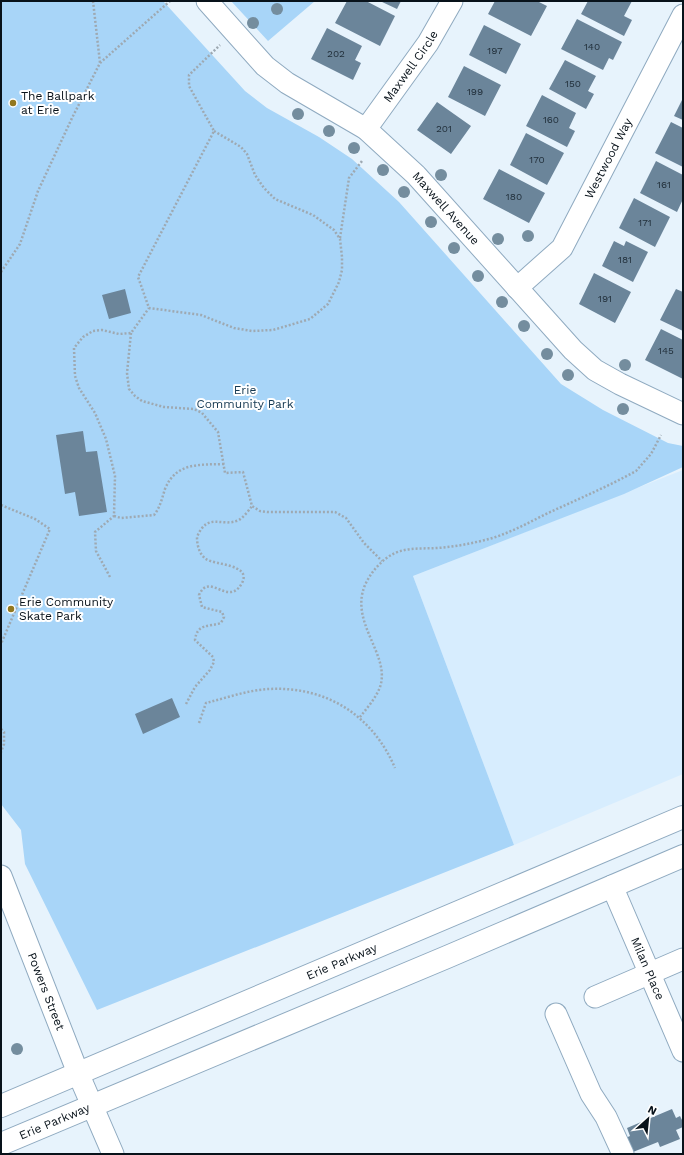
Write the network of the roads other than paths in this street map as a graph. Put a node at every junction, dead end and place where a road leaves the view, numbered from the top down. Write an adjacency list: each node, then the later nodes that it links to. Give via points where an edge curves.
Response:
1 (207, 1): 4 (street, Maxwell Avenue, via 266,66 288,83)
2 (452, 1): 4 (street, Maxwell Circle, via 428,43)
3 (683, 15): 5 (street, Westwood Way, via 562,248)
4 (366, 129): 5 (street, Maxwell Avenue, via 416,175)
5 (517, 288): 6 (street, Maxwell Avenue, via 573,350 595,370)
6 (683, 414)
7 (683, 817): 16 (main road, Erie Parkway)
8 (683, 856): 10 (main road, Erie Parkway)
9 (1, 876): 16 (street, Powers Street)
10 (612, 886): 12 (street, Milan Place); 18 (main road, Erie Parkway)
11 (683, 959): 12 (street)
12 (650, 972): 13 (street); 15 (street, Milan Place)
13 (595, 997)
14 (556, 1014): 21 (street, via 591,1094 606,1117)
15 (683, 1051)
16 (78, 1073): 17 (main road, Erie Parkway); 18 (street, Powers Street)
17 (1, 1106)
18 (92, 1106): 19 (main road, Erie Parkway); 20 (street, Powers Street)
19 (1, 1144)
20 (113, 1154)
21 (623, 1154)

